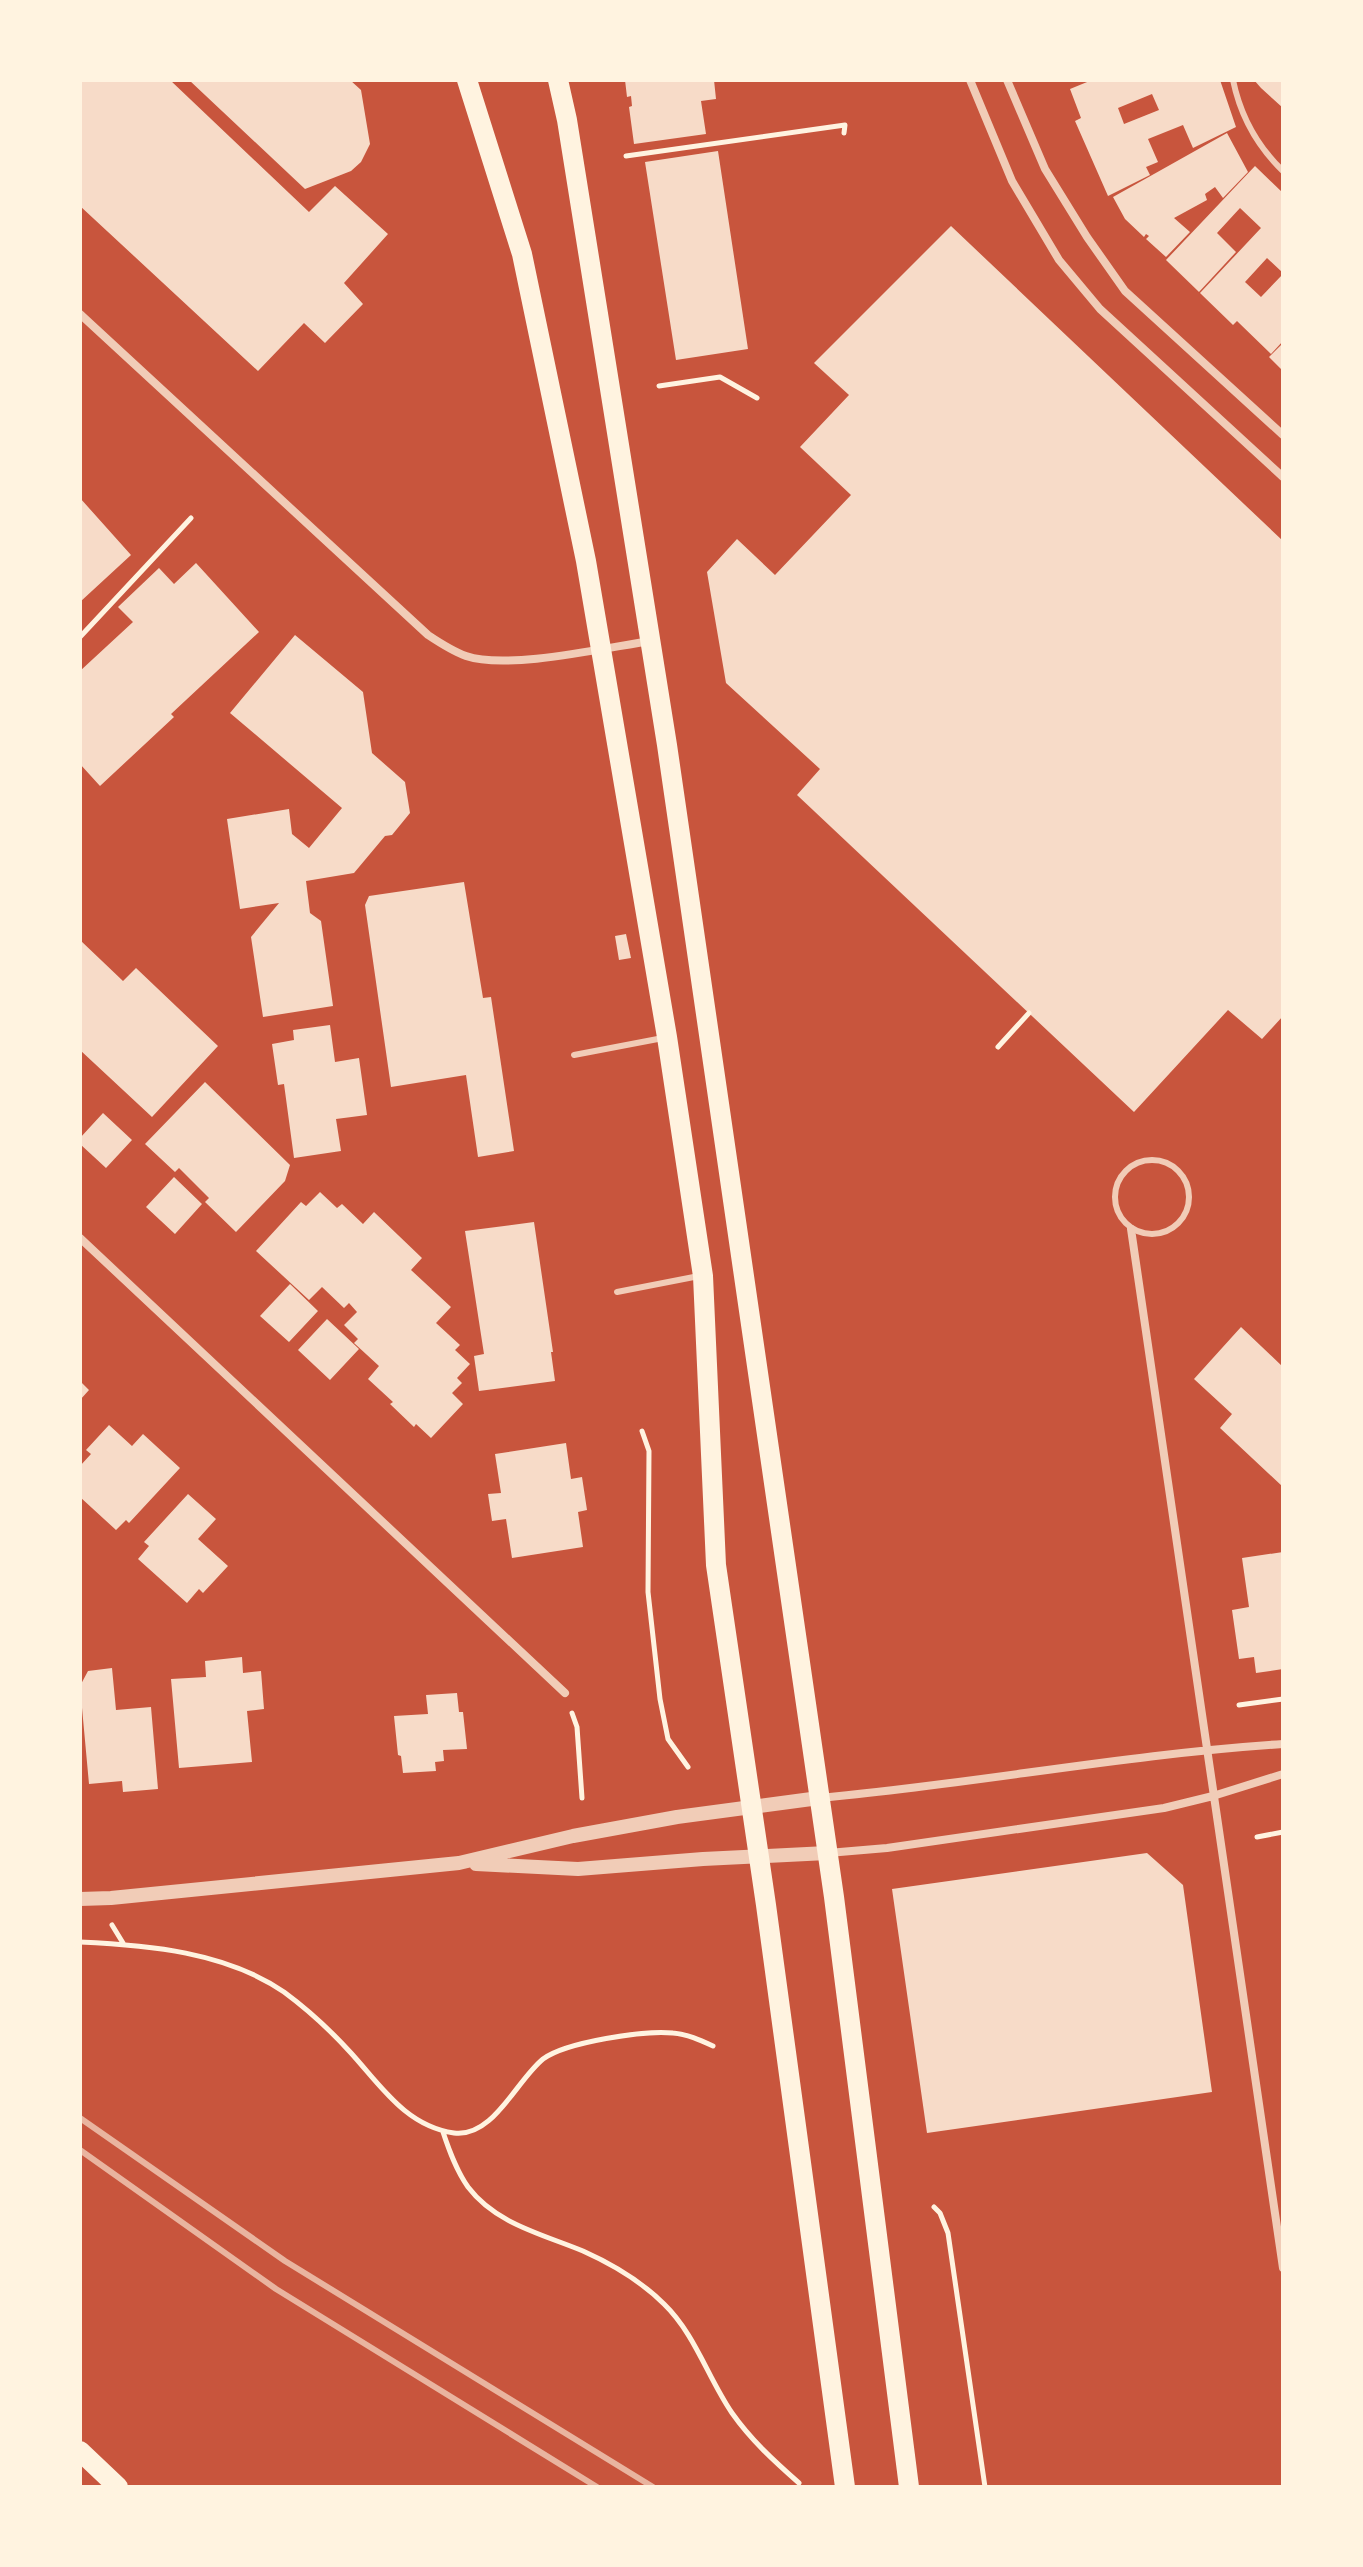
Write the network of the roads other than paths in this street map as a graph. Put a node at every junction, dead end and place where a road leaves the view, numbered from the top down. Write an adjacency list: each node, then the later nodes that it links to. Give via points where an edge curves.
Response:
1 (467, 80): 11 (main road, via 522,254)
2 (558, 80): 10 (main road)
3 (970, 80): 9 (street, via 1012,181 1059,260 1100,309)
4 (1007, 80): 8 (street, via 1045,169 1125,291)
5 (1233, 80): 6 (lane, via 1239,108)
6 (1283, 171)
7 (80, 314): 11 (street, via 446,647 467,657 505,662)
8 (1283, 435)
9 (1283, 477)
10 (651, 640): 11 (street); 23 (main road)
11 (601, 648): 12 (main road)
12 (667, 1037): 13 (lane); 16 (main road)
13 (574, 1055)
14 (1131, 1229): 14 (lane, via 1117,1212 1119,1179 1146,1160 1169,1164 1188,1188 1183,1219 1153,1235); 20 (street)
15 (80, 1238): 18 (street)
16 (703, 1276): 17 (lane); 24 (main road, via 716,1565)
17 (617, 1292)
18 (565, 1693)
19 (1283, 1744): 20 (street)
20 (1206, 1750): 22 (street); 23 (street)
21 (1283, 1774): 22 (street)
22 (1213, 1796): 25 (street, via 1164,1808); 30 (street)
23 (819, 1798): 24 (street); 25 (main road)
24 (752, 1807): 26 (main road); 27 (street, via 573,1836)
25 (827, 1853): 26 (street); 35 (main road)
26 (758, 1856): 27 (street, via 578,1869); 34 (main road)
27 (459, 1863): 28 (street)
28 (80, 1899)
29 (1283, 2198): 30 (lane)
30 (1273, 2199): 31 (street)
31 (1283, 2268)
32 (80, 2451): 33 (main road)
33 (118, 2487)
34 (845, 2487)
35 (909, 2487)

